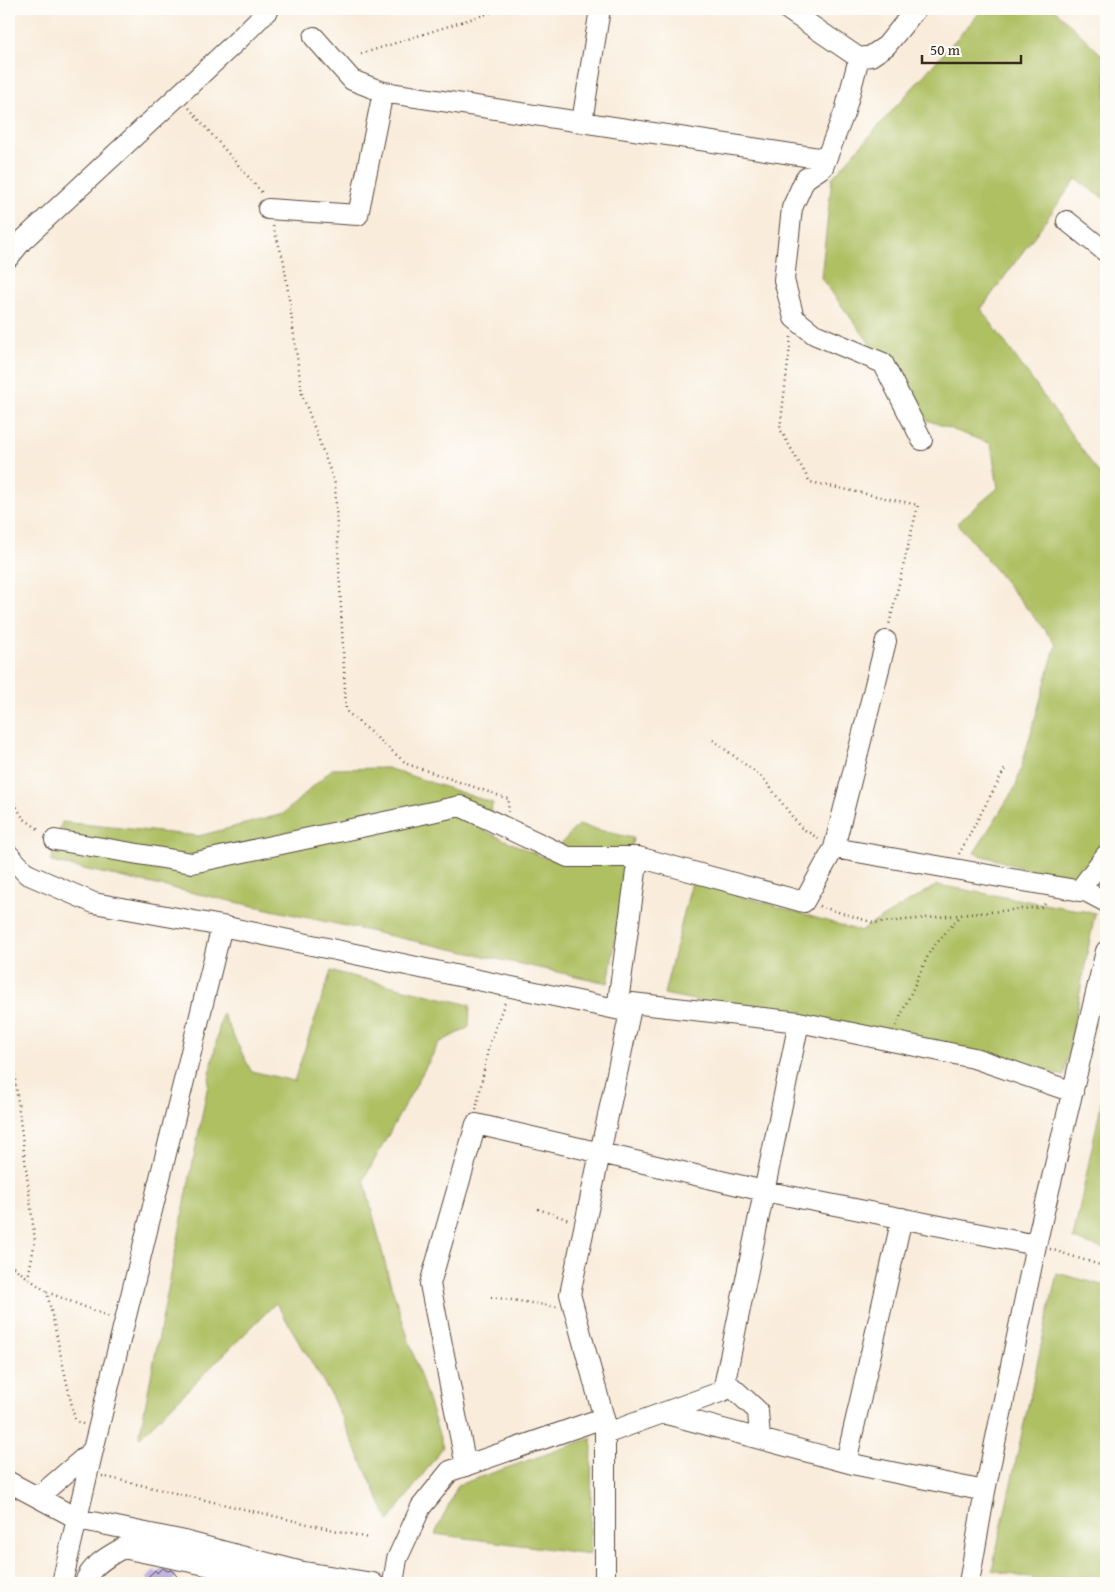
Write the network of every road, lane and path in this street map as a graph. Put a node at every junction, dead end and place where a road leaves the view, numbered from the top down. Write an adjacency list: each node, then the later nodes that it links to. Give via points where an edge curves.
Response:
1 (269, 9): 10 (street)
2 (502, 9): 7 (path)
3 (600, 9): 11 (street)
4 (787, 9): 8 (street)
5 (916, 9): 8 (street, via 886,46 871,56)
6 (314, 37): 9 (street, via 352,80)
7 (360, 54)
8 (859, 58): 12 (street, via 845,111)
9 (383, 92): 11 (street); 13 (street, via 358,215)
10 (178, 96): 13 (path, via 264,195); 16 (street, via 22,241)
11 (582, 122): 12 (street)
12 (825, 159): 17 (street, via 823,167 805,179 792,208 784,280)
13 (268, 209): 23 (path, via 284,262 302,394 335,484 346,711 407,764 509,799)
14 (1067, 221): 15 (street)
15 (1106, 252)
16 (9, 257)
17 (794, 318): 18 (street, via 814,334 883,362); 19 (path, via 780,429 810,482 918,505)
18 (922, 440)
19 (886, 641): 25 (street)
20 (713, 740): 25 (path, via 763,778 800,827)
21 (1006, 767): 29 (path)
22 (9, 794): 24 (path, via 23,818)
23 (507, 828): 24 (street, via 460,806 192,864); 28 (street, via 568,857)
24 (55, 840)
25 (834, 848): 29 (street); 32 (street)
26 (9, 855): 35 (street, via 27,874 94,903)
27 (1106, 855): 31 (street)
28 (638, 857): 32 (street); 38 (street)
29 (952, 868): 30 (street)
30 (1053, 886): 31 (street); 34 (path, via 1043,907)
31 (1079, 891): 33 (street)
32 (804, 902): 34 (path, via 874,923)
33 (1106, 902)
34 (962, 915): 41 (path, via 930,951)
35 (222, 926): 37 (street); 56 (street)
36 (1106, 950): 42 (street)
37 (511, 986): 38 (street); 43 (path, via 489,1045 475,1114)
38 (624, 1010): 39 (street, via 632,1003); 44 (street)
39 (799, 1022): 41 (street); 45 (street)
40 (9, 1030): 52 (path, via 35,1241)
41 (890, 1041): 42 (street, via 974,1058)
42 (1073, 1092): 49 (street)
43 (476, 1124): 44 (street); 63 (street, via 430,1284)
44 (600, 1153): 45 (street); 48 (street)
45 (764, 1191): 47 (street); 57 (street)
46 (538, 1209): 48 (path)
47 (902, 1218): 49 (street); 62 (street)
48 (585, 1226): 55 (street, via 570,1294)
49 (1036, 1245): 51 (path); 66 (street)
50 (9, 1264): 52 (path)
51 (1106, 1267)
52 (28, 1278): 53 (path)
53 (48, 1292): 56 (path); 61 (path, via 75,1420)
54 (491, 1297): 55 (path)
55 (574, 1309): 59 (street)
56 (124, 1323): 61 (street)
57 (725, 1381): 58 (street, via 723,1391); 60 (street, via 758,1411)
58 (663, 1413): 59 (street); 60 (street)
59 (604, 1426): 63 (street); 76 (street)
60 (760, 1439): 62 (street)
61 (96, 1441): 64 (street); 67 (street)
62 (846, 1462): 66 (street)
63 (466, 1466): 75 (street, via 450,1471 421,1507 397,1559)
64 (88, 1473): 68 (street); 69 (path)
65 (9, 1482): 67 (street)
66 (985, 1491): 77 (street)
67 (38, 1498): 68 (street)
68 (78, 1519): 71 (street); 74 (street, via 180,1540 298,1571)
69 (368, 1538)
70 (215, 1576): 72 (street, via 123,1548 92,1570); 73 (street)
71 (62, 1583)
72 (85, 1583)
73 (294, 1583)
74 (373, 1583)
75 (393, 1583)
76 (605, 1583)
77 (969, 1583)

